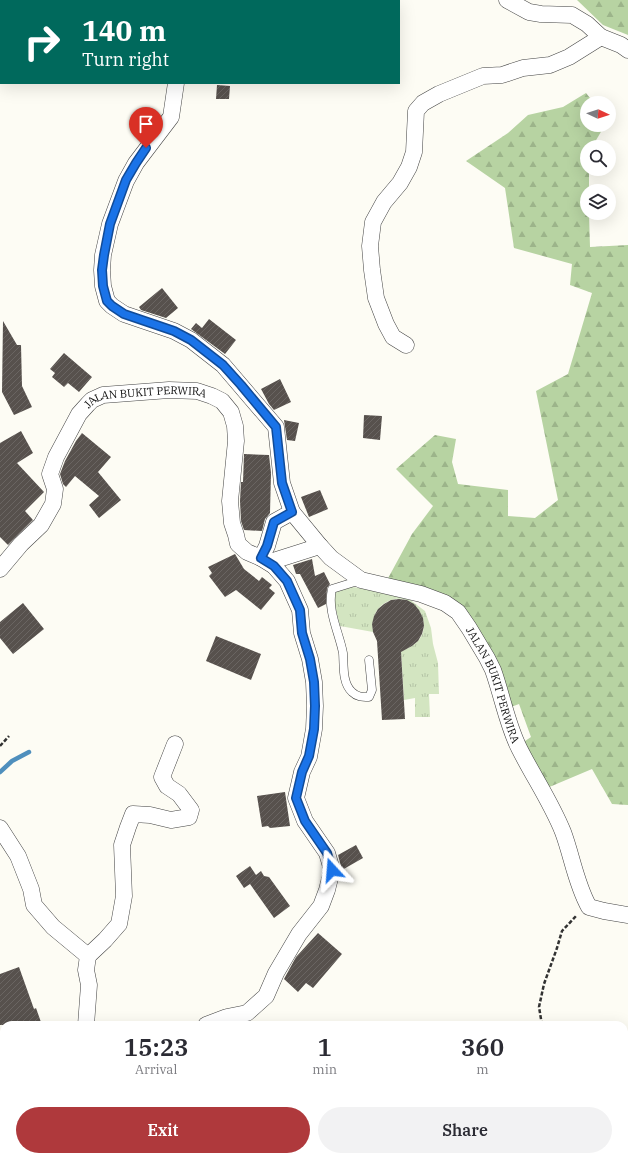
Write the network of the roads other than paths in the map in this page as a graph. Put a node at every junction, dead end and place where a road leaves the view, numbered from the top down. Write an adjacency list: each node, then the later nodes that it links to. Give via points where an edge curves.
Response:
1 (507, 0): 2 (street, via 529,12 572,15)
2 (601, 37): 3 (street); 5 (street, via 569,57 550,65 523,68 502,75 483,76 440,94 423,103 416,111 414,152 409,168 373,222 370,246 376,298 393,337)
3 (628, 50)
4 (176, 84): 6 (street, via 171,117 126,180 110,224 102,270 107,301 124,314 174,331 191,340 223,365 276,427 282,483)
5 (406, 345)
6 (292, 512): 7 (street, JALAN BUKIT PERWIRA); 8 (street, via 274,522 267,546)
7 (320, 546): 8 (street); 10 (street, JALAN BUKIT PERWIRA, via 331,558)
8 (268, 562): 9 (street, JALAN BUKIT PERWIRA, via 247,552 238,544 232,523 230,501 236,440 231,412 222,401 198,390 169,390 103,395 88,404 79,414 50,474 55,489 53,504 41,525); 17 (street, via 287,581 300,610 302,633 314,682 314,729 296,798 305,821 327,853 332,870 321,906 299,934 266,996 247,1013)
9 (0, 569)
10 (361, 580): 11 (lane, via 332,589 330,596 342,652 344,677 351,692 360,698 369,697 372,690); 14 (street, JALAN BUKIT PERWIRA, via 421,594 445,603 458,612 493,670 518,746 554,812 584,898 589,906)
11 (370, 660)
12 (175, 744): 15 (street, via 162,777 167,786 179,794 191,810 189,817 171,820 134,814 122,845 124,896 119,924)
13 (0, 828): 15 (street, via 18,856 31,888 34,905 53,927)
14 (628, 915)
15 (88, 956): 16 (street)
16 (86, 1021)
17 (216, 1021)

